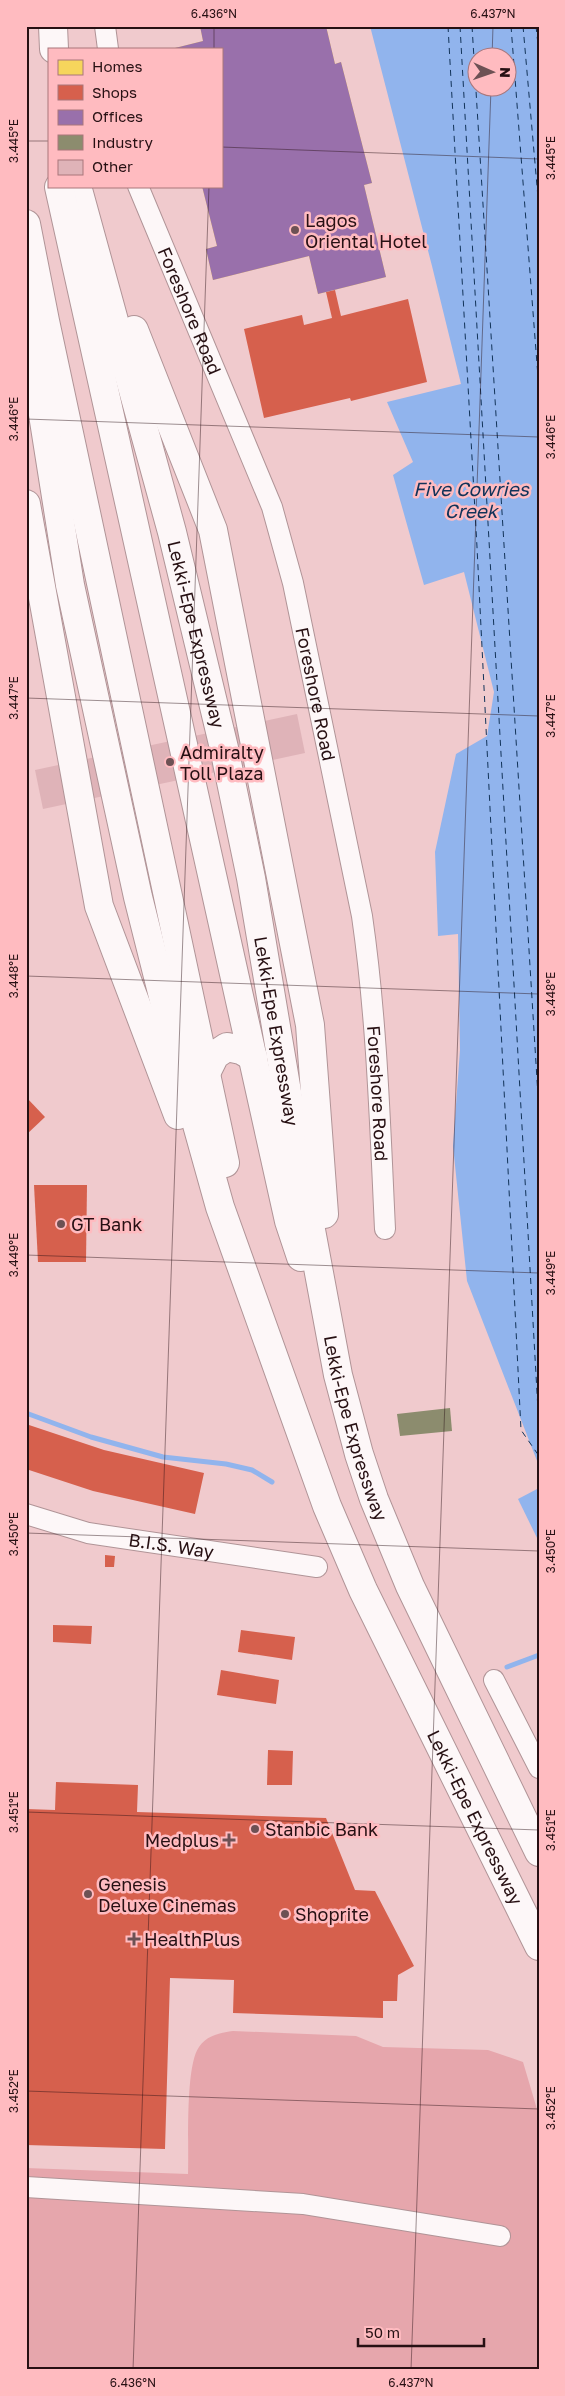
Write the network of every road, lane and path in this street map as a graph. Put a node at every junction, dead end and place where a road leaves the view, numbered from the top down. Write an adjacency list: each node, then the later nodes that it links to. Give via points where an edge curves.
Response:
1 (105, 26): 2 (street)
2 (108, 48)
3 (71, 188): 10 (highway)
4 (71, 188): 14 (highway, Lekki-Epe Expressway, via 165,504 224,748 251,878 302,1187)
5 (71, 188): 14 (highway, via 213,530 310,1025 316,1132)
6 (139, 188): 12 (street, Foreshore Road, via 272,507 293,582 362,916 376,1048)
7 (26, 224): 11 (highway)
8 (26, 307): 13 (highway, Lekki-Epe Expressway, via 70,585 136,888 220,1207)
9 (26, 504): 13 (highway, via 99,906 239,1276)
10 (253, 1058): 11 (highway, via 227,1047 215,1054); 14 (highway, via 289,1221)
11 (206, 1073): 13 (highway)
12 (385, 1229)
13 (258, 1316): 20 (highway, Lekki-Epe Expressway, via 327,1506 363,1590)
14 (338, 1375): 19 (highway, Lekki-Epe Expressway, via 359,1454 393,1548)
15 (26, 1514): 16 (street, B.I.S. Way, via 88,1533)
16 (317, 1567)
17 (494, 1680): 18 (street)
18 (539, 1768)
19 (539, 1852)
20 (539, 1946)
21 (26, 2186): 22 (street, via 303,2204)
22 (500, 2236)

